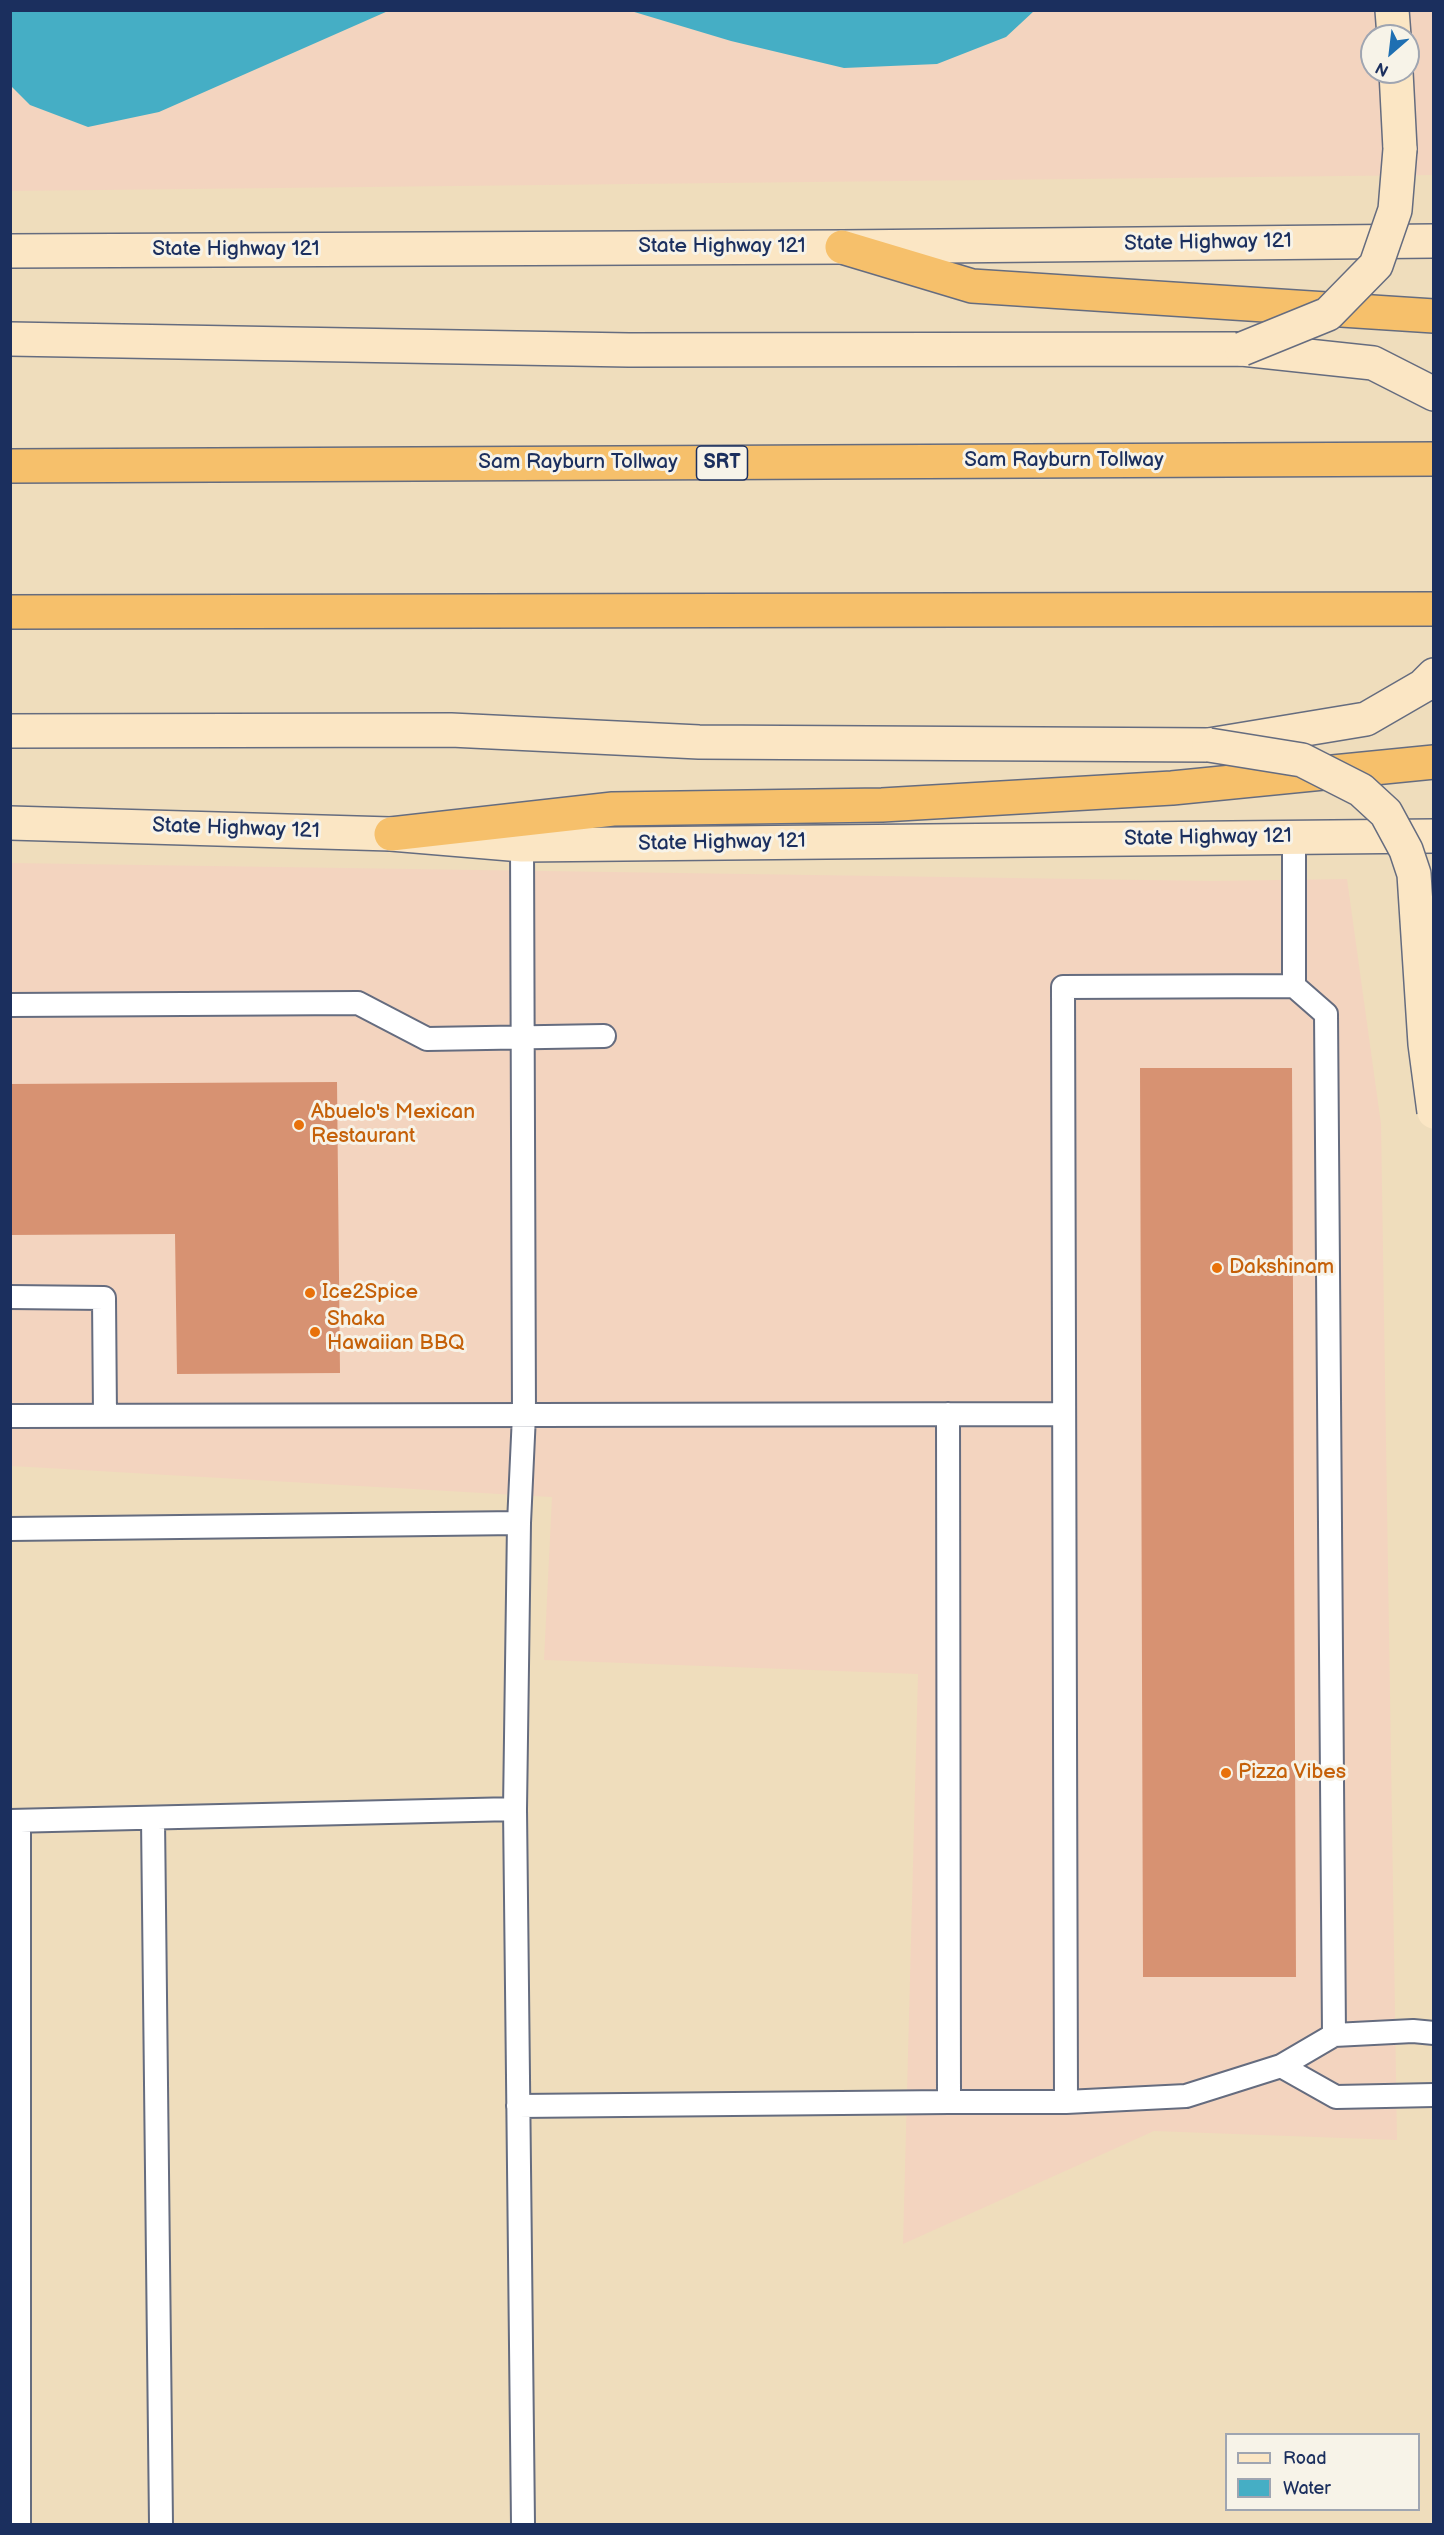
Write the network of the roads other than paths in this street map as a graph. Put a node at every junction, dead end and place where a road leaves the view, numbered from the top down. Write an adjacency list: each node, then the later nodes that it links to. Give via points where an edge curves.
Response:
1 (1397, 84): 7 (main road, bridge, via 1400,149 1395,210 1376,265 1328,314)
2 (1434, 241): 3 (main road, State Highway 121)
3 (842, 247): 4 (main road, State Highway 121); 5 (highway, via 972,286)
4 (10, 251)
5 (1434, 316)
6 (10, 339): 7 (main road, via 641,351)
7 (1242, 349): 8 (main road, via 1373,363)
8 (1434, 394)
9 (1434, 459): 10 (highway, Sam Rayburn Tollway / SRT)
10 (10, 466)
11 (1434, 609): 12 (highway)
12 (10, 612)
13 (1434, 675): 15 (main road, via 1423,686 1366,719)
14 (10, 731): 15 (main road, via 451,730 699,742)
15 (1209, 745): 26 (main road, bridge, via 1302,760 1361,790 1386,813 1414,874 1425,1044)
16 (1434, 762): 18 (highway, via 1172,788 882,806 613,809)
17 (10, 823): 18 (main road, State Highway 121)
18 (391, 834): 21 (main road, State Highway 121)
19 (1434, 836): 20 (main road, State Highway 121)
20 (1294, 837): 21 (main road, State Highway 121); 22 (lane)
21 (522, 845): 25 (lane)
22 (1294, 986): 29 (lane, via 1063,987); 40 (lane, via 1326,1014)
23 (10, 1005): 25 (lane, via 358,1003 427,1039)
24 (604, 1036): 25 (lane)
25 (523, 1038): 30 (lane)
26 (1434, 1112)
27 (10, 1297): 32 (lane, via 104,1298)
28 (948, 1414): 29 (lane); 30 (lane); 43 (lane)
29 (1064, 1414): 44 (lane)
30 (524, 1415): 32 (lane); 33 (lane)
31 (10, 1416): 32 (lane)
32 (105, 1416)
33 (519, 1523): 34 (lane); 35 (lane)
34 (10, 1529)
35 (515, 1809): 36 (lane); 45 (lane)
36 (153, 1819): 37 (lane); 47 (lane)
37 (15, 1821): 38 (lane)
38 (15, 1942): 46 (lane)
39 (1434, 2033): 40 (lane)
40 (1334, 2035): 41 (lane)
41 (1281, 2066): 42 (lane, via 1336,2097); 44 (lane, via 1186,2096)
42 (1434, 2095)
43 (949, 2102): 44 (lane); 45 (lane)
44 (1066, 2102)
45 (518, 2106): 48 (lane)
46 (18, 2524)
47 (160, 2524)
48 (523, 2524)

